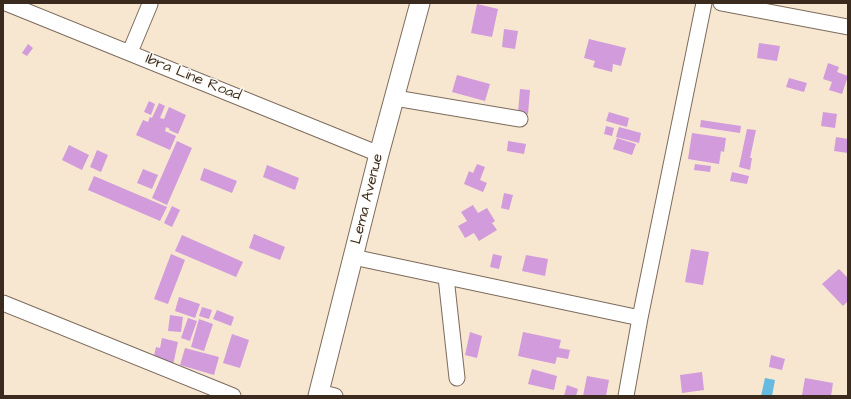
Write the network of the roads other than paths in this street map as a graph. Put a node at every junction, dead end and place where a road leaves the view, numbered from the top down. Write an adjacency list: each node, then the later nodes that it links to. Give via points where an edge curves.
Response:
1 (6, 3): 7 (street, Ibra Line Road)
2 (420, 3): 8 (main road, Lema Avenue)
3 (704, 3): 14 (street)
4 (721, 3): 6 (street)
5 (150, 4): 7 (street)
6 (848, 27)
7 (130, 52): 10 (street, Ibra Line Road)
8 (395, 98): 9 (street); 10 (main road, Lema Avenue)
9 (520, 119)
10 (379, 154): 11 (main road, Lema Avenue)
11 (353, 257): 12 (street); 16 (main road, Lema Avenue)
12 (446, 277): 14 (street); 15 (street)
13 (3, 303): 17 (street)
14 (640, 318): 18 (street)
15 (457, 378)
16 (324, 395)
17 (233, 396)
18 (626, 396)

